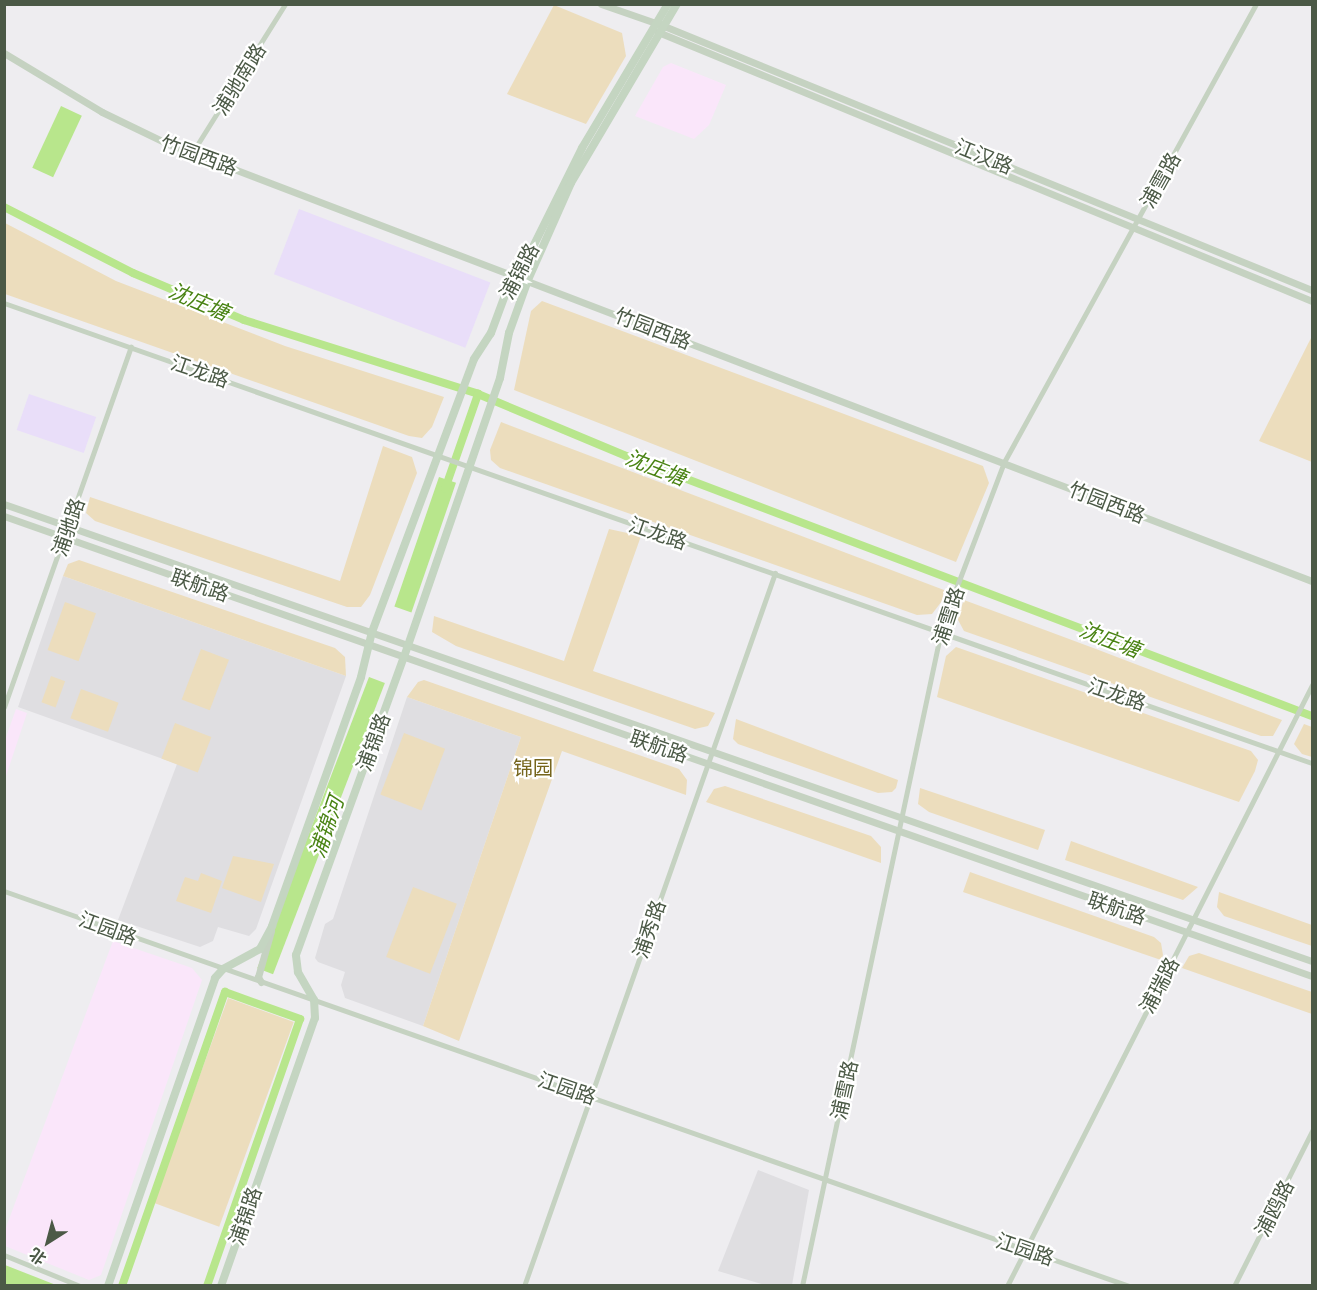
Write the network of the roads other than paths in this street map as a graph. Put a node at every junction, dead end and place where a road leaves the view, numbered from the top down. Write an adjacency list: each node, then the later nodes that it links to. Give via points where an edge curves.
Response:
1 (285, 4): 8 (street, 浦驰南路)
2 (601, 4): 6 (street)
3 (668, 4): 6 (main road, 浦锦路)
4 (676, 4): 6 (main road, 浦锦路)
5 (1256, 4): 9 (street, 浦雪路)
6 (659, 28): 9 (street, 江汉路); 10 (street); 11 (main road, 浦锦路, via 582,148); 12 (main road, 浦锦路, via 571,183)
7 (4, 53): 8 (street, 竹园西路, via 133,129)
8 (192, 153): 11 (street, 竹园西路)
9 (1138, 219): 10 (street, 浦雪路); 13 (street, 江汉路)
10 (1133, 228): 14 (street); 18 (street, 浦雪路)
11 (517, 274): 12 (street, 竹园西路); 17 (main road, 浦锦路, via 507,287 491,333 468,373)
12 (528, 280): 18 (street, 竹园西路); 19 (main road, 浦锦路)
13 (1312, 290)
14 (1312, 301)
15 (4, 303): 16 (street, 江龙路)
16 (130, 347): 17 (street, 江龙路); 22 (street, 浦驰路)
17 (437, 453): 19 (street, 江龙路); 27 (main road, 浦锦路)
18 (1004, 462): 25 (street, 竹园西路); 26 (street, 浦雪路)
19 (469, 465): 24 (street, 江龙路); 28 (main road, 浦锦路)
20 (4, 504): 22 (street, 联航路)
21 (4, 516): 23 (street, 联航路)
22 (69, 525): 23 (street, 浦驰路); 27 (street, 联航路)
23 (65, 537): 29 (street, 联航路); 32 (street, 浦驰路)
24 (775, 573): 26 (street, 江龙路); 33 (street, 浦秀路)
25 (1312, 581)
26 (941, 631): 34 (street, 江龙路); 37 (street, 浦雪路)
27 (377, 634): 28 (street, 联航路); 29 (main road, 浦锦路)
28 (404, 644): 30 (main road, 浦锦路); 33 (street, 联航路)
29 (373, 646): 30 (street, 联航路); 41 (main road, 浦锦路)
30 (401, 655): 35 (street, 联航路); 47 (main road, 浦锦路, via 296,955 298,972)
31 (1312, 685): 34 (street, 浦瑞路)
32 (4, 708)
33 (713, 751): 35 (street, 浦秀路); 37 (street, 联航路)
34 (1279, 751): 36 (street, 江龙路); 40 (street, 浦瑞路)
35 (708, 763): 38 (street, 联航路); 48 (street, 浦秀路)
36 (1312, 763)
37 (902, 817): 38 (street, 浦雪路); 40 (street, 联航路)
38 (899, 831): 42 (street, 联航路); 50 (street, 浦雪路)
39 (4, 891): 44 (street, 江园路)
40 (1194, 919): 42 (street, 浦瑞路); 43 (street, 联航路)
41 (272, 926): 44 (main road, 浦锦路, via 260,949); 46 (street, 浦锦路, via 258,978)
42 (1187, 932): 45 (street, 联航路); 51 (street, 浦瑞路)
43 (1312, 961)
44 (223, 969): 46 (street, 江园路); 54 (main road, via 215,978)
45 (1312, 976)
46 (261, 982): 47 (street, 江园路)
47 (314, 1000): 48 (street, 江园路); 55 (main road, 浦锦路, via 315,1018)
48 (591, 1097): 50 (street, 江园路); 56 (street, 浦秀路)
49 (1312, 1131): 60 (street, 浦鸥路)
50 (824, 1179): 51 (street, 江园路); 57 (street, 浦雪路)
51 (1026, 1249): 58 (street, 浦瑞路); 59 (street, 江园路)
52 (4, 1255): 53 (street)
53 (80, 1286)
54 (108, 1286)
55 (221, 1286)
56 (524, 1286)
57 (802, 1286)
58 (1007, 1286)
59 (1129, 1286)
60 (1234, 1286)

